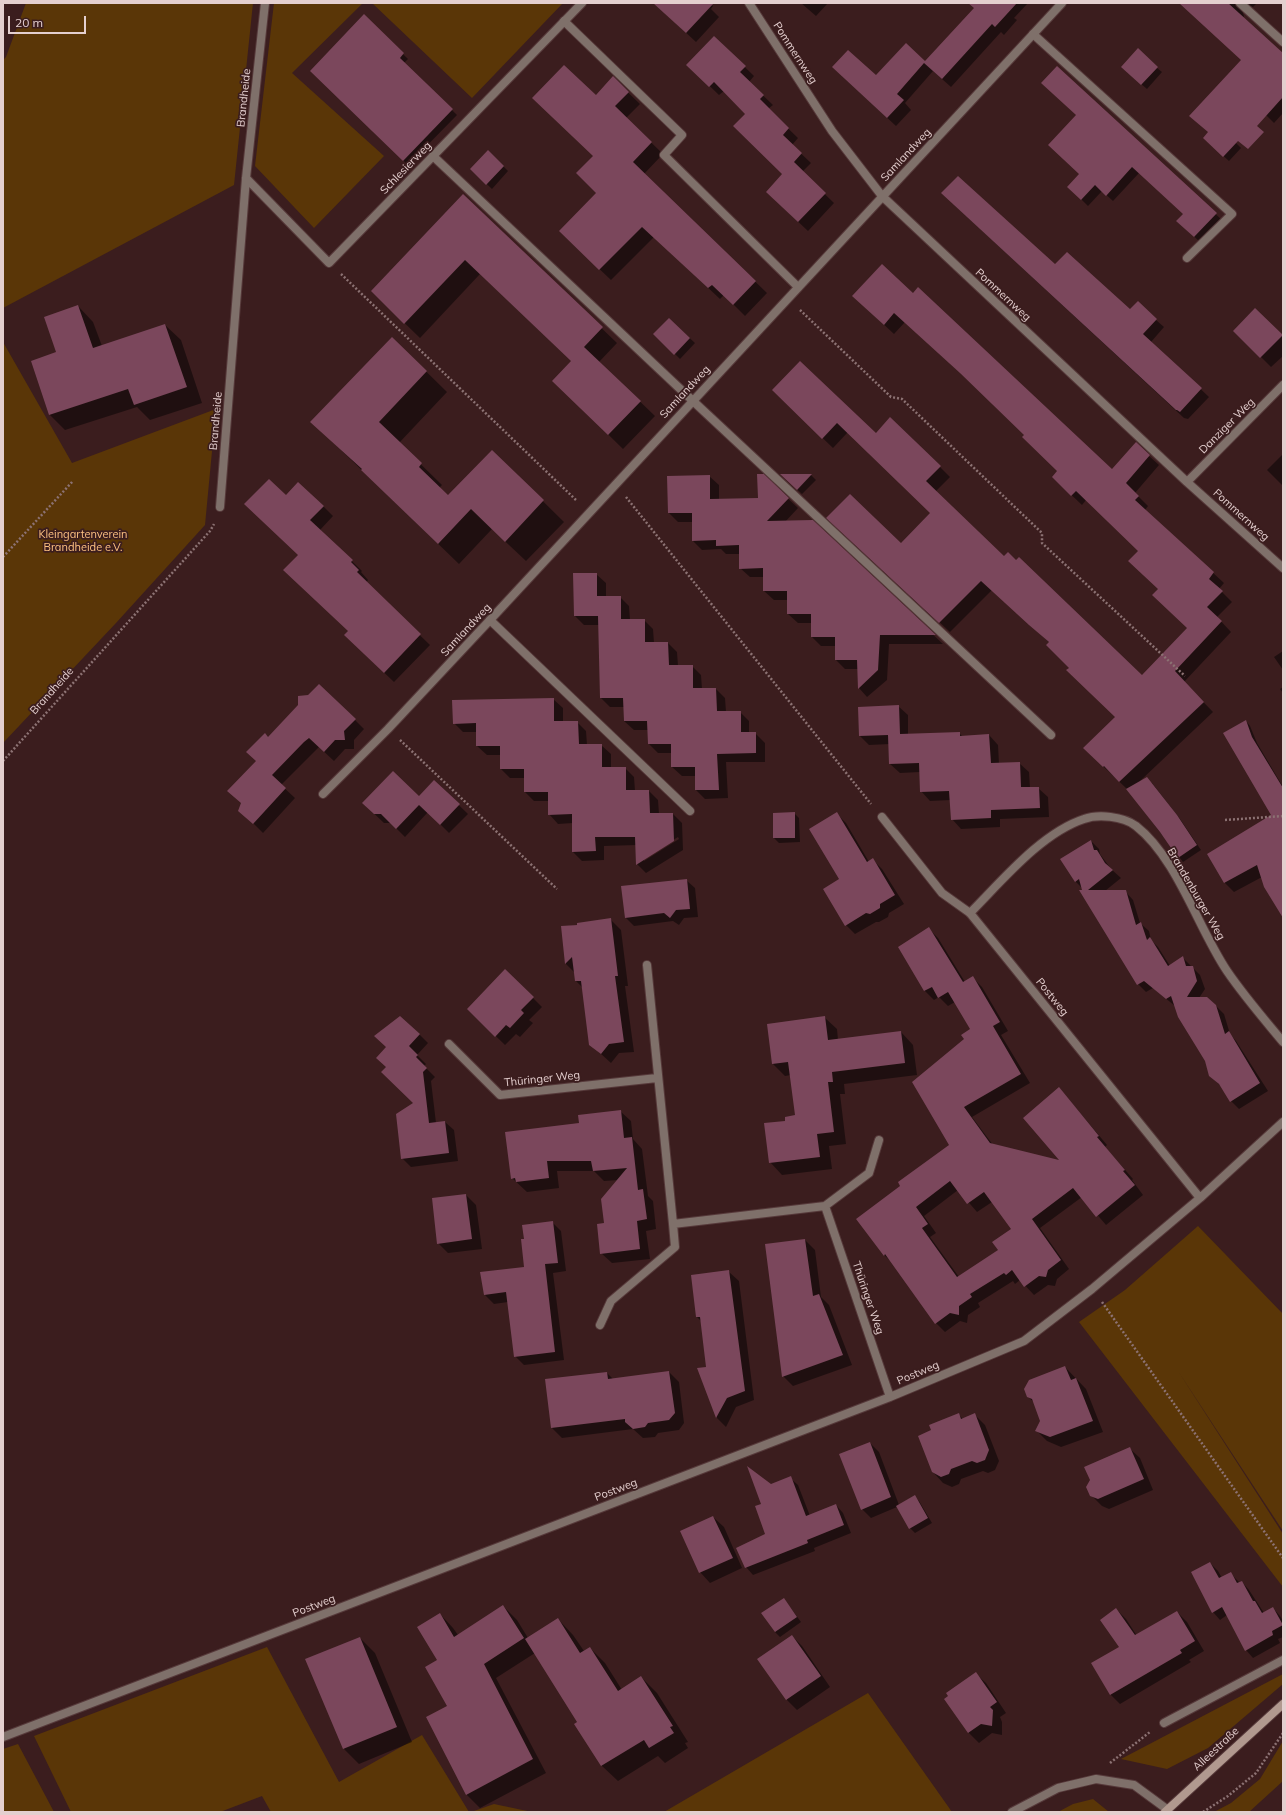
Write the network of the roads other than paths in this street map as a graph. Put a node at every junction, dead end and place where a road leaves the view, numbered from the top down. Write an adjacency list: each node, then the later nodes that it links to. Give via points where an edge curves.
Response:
1 (265, 3): 10 (street, Brandheide)
2 (582, 3): 6 (street, Schlesierweg)
3 (749, 3): 11 (street, Pommernweg, via 832,131)
4 (1062, 3): 7 (street, Samlandweg)
5 (1240, 3): 8 (street)
6 (564, 21): 9 (street, Schlesierweg); 13 (street, via 682,135 664,155)
7 (1033, 34): 11 (street, Samlandweg); 12 (street, via 1232,214)
8 (1283, 42)
9 (433, 156): 10 (street, Schlesierweg, via 329,263); 15 (street)
10 (246, 178): 17 (street, Brandheide)
11 (882, 196): 13 (street, Samlandweg); 16 (street, Pommernweg)
12 (1188, 258)
13 (798, 287): 15 (street, Samlandweg)
14 (1283, 385): 16 (street, Danziger Weg)
15 (693, 401): 19 (street, Samlandweg); 20 (street)
16 (1187, 482): 18 (street, Pommernweg)
17 (220, 507)
18 (1283, 568)
19 (490, 620): 21 (street, Samlandweg); 22 (street)
20 (1051, 735)
21 (323, 794)
22 (690, 811)
23 (882, 818): 24 (street, Postweg, via 942,893)
24 (970, 913): 26 (street, Brandenburger Weg, via 1038,846 1062,829 1084,819 1111,816 1135,824 1154,843 1226,971); 31 (street, Postweg)
25 (646, 965): 28 (street)
26 (1283, 1042)
27 (449, 1044): 28 (street, Thüringer Weg, via 500,1095)
28 (657, 1078): 33 (street)
29 (1283, 1122): 31 (street, Postweg)
30 (879, 1140): 32 (street, via 868,1173)
31 (1200, 1198): 35 (street, Postweg, via 1092,1289 1024,1341)
32 (825, 1206): 33 (street); 35 (street, Thüringer Weg)
33 (673, 1224): 34 (street, via 675,1248 611,1301)
34 (600, 1325)
35 (890, 1397): 39 (street, Postweg)
36 (1283, 1660): 38 (street)
37 (1283, 1704): 40 (street, Alleestraße)
38 (1164, 1723)
39 (3, 1737)
40 (1166, 1811): 41 (street, via 1134,1785 1096,1779 1058,1788)
41 (1012, 1812)

